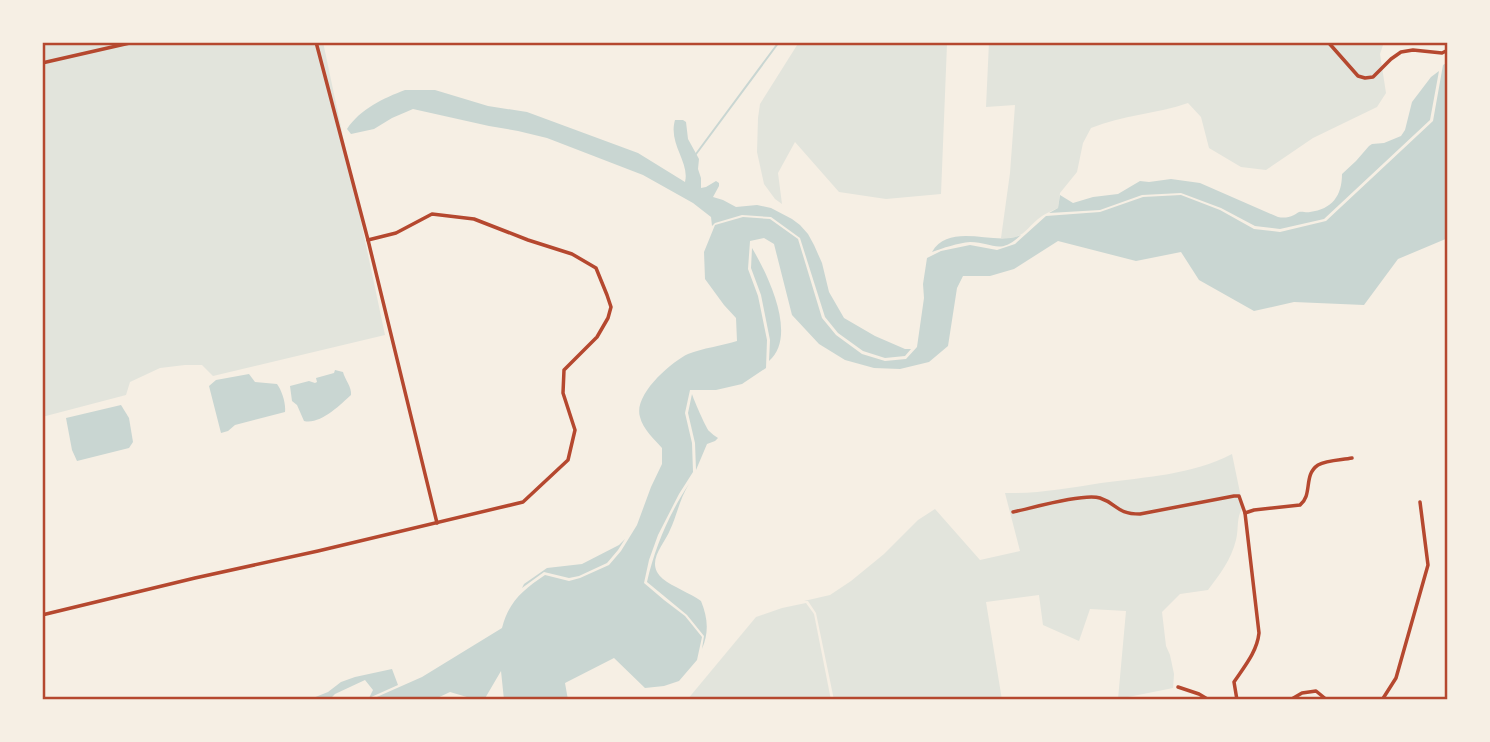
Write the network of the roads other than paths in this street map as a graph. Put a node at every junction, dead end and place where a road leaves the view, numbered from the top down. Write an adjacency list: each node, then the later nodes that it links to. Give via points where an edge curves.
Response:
1 (134, 42): 5 (street)
2 (316, 42): 6 (street)
3 (1328, 42): 4 (street, via 1365,78 1373,77 1401,52)
4 (1448, 50)
5 (42, 63)
6 (368, 240): 11 (street); 11 (street, via 396,233 432,214 474,219 572,254 596,268 611,307 597,337 564,370 563,393 575,430 568,460 523,502)
7 (1352, 458): 10 (street, via 1320,464 1313,470 1306,499 1300,505)
8 (1420, 502): 18 (street, via 1428,565 1396,678)
9 (1013, 512): 10 (street, via 1086,496 1140,514 1239,496)
10 (1245, 513): 15 (street, via 1259,634 1254,652 1234,682)
11 (437, 523): 12 (street)
12 (42, 615)
13 (1178, 687): 14 (street)
14 (1209, 700)
15 (1237, 700)
16 (1290, 700): 17 (street, via 1316,691)
17 (1327, 700)
18 (1382, 700)

